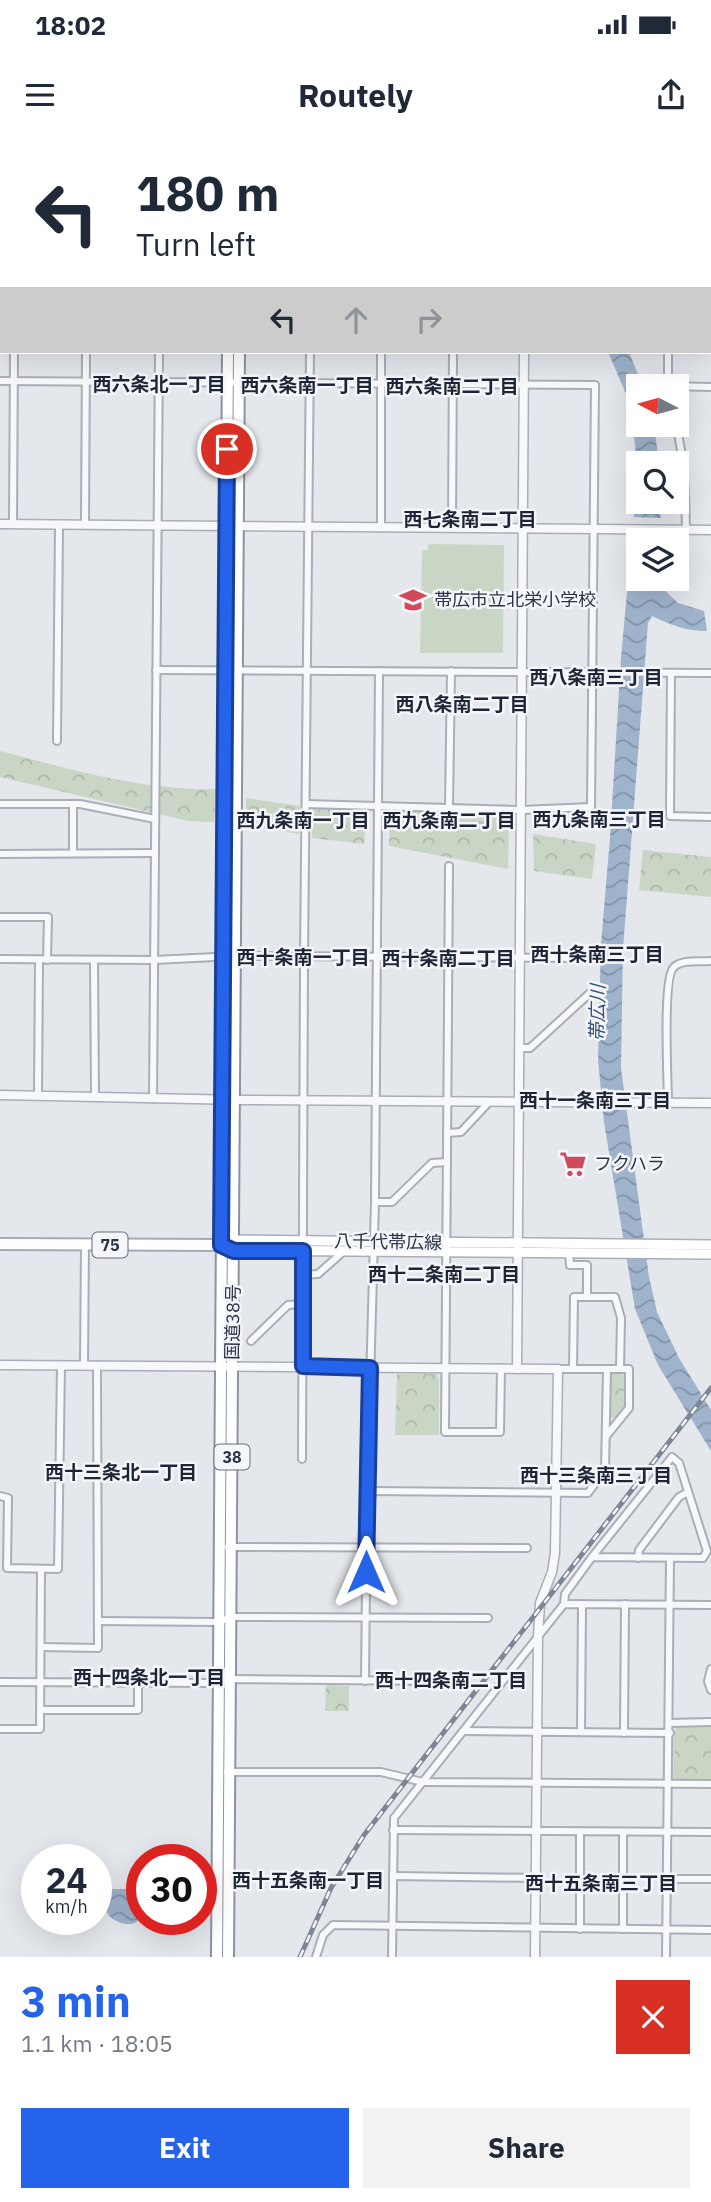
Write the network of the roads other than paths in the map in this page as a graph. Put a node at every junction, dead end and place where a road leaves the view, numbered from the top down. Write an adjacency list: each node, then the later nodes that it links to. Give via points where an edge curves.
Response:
1 (14, 354): 13 (street)
2 (86, 354): 15 (street)
3 (159, 354): 14 (street)
4 (228, 354): 16 (main road, 国道38号 / 38)
5 (239, 354): 16 (main road, 国道38号 / 38)
6 (310, 354): 17 (street)
7 (382, 354): 18 (street)
8 (453, 354): 19 (street)
9 (524, 354): 20 (street)
10 (668, 354): 11 (street)
11 (668, 374)
12 (0, 381): 13 (street)
13 (13, 381): 15 (street); 25 (street)
14 (158, 382): 15 (street); 16 (street); 28 (street)
15 (85, 383): 27 (street)
16 (233, 383): 17 (street); 29 (main road, 国道38号 / 38)
17 (310, 384): 18 (street); 30 (street)
18 (381, 385): 19 (street); 31 (street)
19 (452, 385): 20 (street); 32 (street)
20 (523, 387): 34 (street); 35 (street, via 595,386)
21 (690, 387): 22 (street)
22 (711, 387)
23 (679, 438): 33 (street)
24 (0, 524): 25 (street)
25 (13, 524): 26 (street)
26 (59, 525): 27 (street); 48 (street)
27 (85, 525): 28 (street)
28 (157, 525): 29 (street); 40 (street)
29 (232, 526): 30 (street); 39 (main road, 国道38号 / 38)
30 (308, 527): 31 (street); 41 (street)
31 (381, 528): 32 (street)
32 (452, 528): 34 (street)
33 (686, 528)
34 (522, 529): 35 (street); 44 (street)
35 (595, 529): 36 (street); 45 (street)
36 (626, 529)
37 (689, 530): 38 (street)
38 (711, 530)
39 (231, 669): 40 (street); 41 (street); 62 (main road, 国道38号 / 38)
40 (156, 670): 56 (street)
41 (307, 670): 42 (street); 51 (street)
42 (379, 671): 43 (street); 52 (street)
43 (451, 671): 44 (street); 53 (street)
44 (522, 672): 45 (street); 54 (street)
45 (592, 672): 46 (street); 54 (street, via 591,807)
46 (671, 673): 47 (street); 55 (street, via 670,816)
47 (711, 673)
48 (57, 741)
49 (0, 804): 50 (street)
50 (73, 804): 56 (street); 57 (street)
51 (306, 804): 52 (street); 64 (street)
52 (377, 806): 53 (street); 65 (street)
53 (449, 807): 54 (street)
54 (521, 810): 66 (street)
55 (711, 817)
56 (155, 819): 58 (street)
57 (73, 853): 58 (street); 59 (street)
58 (155, 853): 71 (street)
59 (0, 854)
60 (449, 866): 63 (street)
61 (0, 917): 69 (street, via 48,917)
62 (229, 956): 64 (street); 71 (street); 79 (main road, 国道38号 / 38)
63 (449, 956): 65 (street); 66 (street); 82 (street)
64 (304, 957): 65 (street); 80 (street)
65 (377, 957): 81 (street)
66 (520, 957): 67 (street); 74 (street)
67 (591, 958)
68 (0, 959): 69 (street)
69 (43, 960): 70 (street); 76 (street)
70 (94, 960): 71 (street); 77 (street)
71 (154, 960): 78 (street)
72 (711, 961): 85 (street, via 685,962 669,972)
73 (590, 993): 74 (street, via 530,1048)
74 (519, 1048): 84 (street)
75 (0, 1096): 76 (street)
76 (38, 1096): 77 (street)
77 (95, 1097): 78 (street)
78 (153, 1099): 79 (street)
79 (228, 1100): 80 (street); 92 (main road, 国道38号 / 38); 93 (main road, 国道38号 / 38)
80 (303, 1100): 81 (street); 95 (street)
81 (376, 1101): 82 (street); 89 (street)
82 (447, 1101): 83 (street); 87 (street)
83 (489, 1102): 84 (street); 87 (street, via 461,1132)
84 (519, 1102): 85 (street); 98 (street)
85 (668, 1103): 86 (street)
86 (711, 1103)
87 (447, 1133): 88 (street)
88 (447, 1162): 89 (street, via 432,1163 392,1202); 97 (street)
89 (375, 1202): 96 (street)
90 (0, 1244): 91 (main road, 75)
91 (85, 1244): 92 (main road, 75); 110 (street)
92 (221, 1245): 93 (main road, 八千代帯広線); 113 (main road, 国道38号 / 38)
93 (234, 1245): 95 (main road, 八千代帯広線); 113 (main road, 国道38号 / 38)
94 (711, 1245): 100 (main road, 八千代帯広線)
95 (303, 1246): 96 (main road, 八千代帯広線); 101 (main road, 八千代帯広線); 104 (street)
96 (373, 1246): 97 (main road, 八千代帯広線); 101 (main road, 八千代帯広線); 114 (street)
97 (447, 1247): 98 (main road, 八千代帯広線); 115 (street)
98 (518, 1248): 99 (main road, 八千代帯広線); 102 (main road, 八千代帯広線); 117 (street)
99 (619, 1248): 100 (main road, 八千代帯広線); 102 (main road, 八千代帯広線)
100 (650, 1249): 103 (main road, 八千代帯広線)
101 (344, 1251): 104 (street, via 318,1274)
102 (569, 1252): 105 (street, via 570,1265 587,1265)
103 (711, 1254)
104 (302, 1275): 106 (street)
105 (587, 1297): 119 (street, via 574,1297); 121 (street, via 615,1297 621,1318)
106 (302, 1304): 107 (street, via 288,1305); 112 (street)
107 (251, 1340)
108 (0, 1364): 109 (street)
109 (61, 1365): 110 (street); 134 (street, via 58,1569)
110 (84, 1365): 111 (street)
111 (97, 1365): 113 (street); 143 (street)
112 (303, 1366): 113 (street); 114 (street); 123 (street)
113 (227, 1367): 128 (main road, 国道38号 / 38)
114 (370, 1368): 115 (street); 124 (street)
115 (446, 1368): 116 (street); 116 (street, via 445,1432 500,1433)
116 (501, 1368): 117 (street)
117 (517, 1369): 118 (street)
118 (558, 1369): 119 (street); 125 (street)
119 (573, 1369): 120 (street)
120 (607, 1369): 121 (street); 122 (street)
121 (621, 1369): 122 (street, via 629,1369 629,1408)
122 (606, 1437): 125 (street, via 605,1471 588,1493)
123 (302, 1459)
124 (366, 1491): 125 (street); 129 (street)
125 (557, 1492): 145 (street, via 555,1553 540,1603)
126 (688, 1492): 131 (street, via 679,1463 672,1457); 132 (street, via 679,1497 639,1550); 133 (street, via 707,1551 703,1558)
127 (0, 1496): 134 (street, via 8,1498 8,1568)
128 (225, 1547): 129 (street); 140 (main road, 国道38号 / 38); 144 (main road, 国道38号 / 38)
129 (366, 1548): 130 (street); 141 (street)
130 (527, 1548)
131 (592, 1557): 132 (street); 135 (street, via 565,1594)
132 (638, 1558): 133 (street)
133 (670, 1559): 138 (street)
134 (41, 1569): 146 (street)
135 (564, 1604): 136 (street); 145 (street)
136 (582, 1604): 137 (street); 161 (street)
137 (625, 1604): 138 (street); 163 (street)
138 (670, 1605): 139 (street); 158 (street)
139 (711, 1605)
140 (231, 1617): 141 (street); 144 (street); 148 (main road, 国道38号 / 38)
141 (366, 1618): 142 (street); 149 (street)
142 (488, 1618)
143 (98, 1621): 144 (street); 146 (street, via 98,1648)
144 (219, 1622): 154 (main road, 国道38号 / 38)
145 (538, 1637): 160 (street); 162 (street)
146 (41, 1647): 152 (street)
147 (711, 1669): 155 (street)
148 (231, 1679): 149 (street); 154 (street); 165 (main road, 国道38号 / 38)
149 (365, 1681): 150 (street)
150 (434, 1681)
151 (0, 1682): 152 (street)
152 (41, 1682): 153 (street); 156 (street)
153 (138, 1683): 154 (street); 156 (street, via 138,1710)
154 (219, 1683): 165 (main road, 国道38号 / 38)
155 (711, 1690)
156 (41, 1710): 159 (street, via 40,1729)
157 (711, 1722): 158 (street)
158 (669, 1723): 164 (street)
159 (0, 1729)
160 (464, 1731): 162 (street); 166 (street)
161 (581, 1732): 162 (street); 163 (street)
162 (537, 1733): 167 (street)
163 (624, 1733): 164 (street)
164 (670, 1733): 168 (street)
165 (224, 1772): 166 (street, via 381,1772); 186 (main road, 国道38号 / 38); 187 (main road, 国道38号 / 38)
166 (423, 1782): 167 (street); 170 (street, via 394,1818)
167 (536, 1782): 168 (street); 171 (street)
168 (668, 1784): 169 (street); 174 (street)
169 (711, 1784)
170 (393, 1830): 171 (street); 176 (street)
171 (536, 1831): 172 (street); 177 (street)
172 (580, 1832): 173 (street); 182 (street)
173 (623, 1832): 174 (street); 183 (street)
174 (668, 1832): 175 (street); 178 (street)
175 (711, 1832)
176 (393, 1876): 177 (street); 180 (street)
177 (536, 1878): 181 (street)
178 (667, 1879): 179 (street); 184 (street)
179 (711, 1879)
180 (392, 1927): 181 (street); 188 (street, via 333,1926 323,1935); 189 (street)
181 (535, 1928): 182 (street); 190 (street)
182 (580, 1929): 183 (street)
183 (623, 1929): 184 (street)
184 (667, 1930): 185 (street); 191 (street)
185 (711, 1930)
186 (217, 1957)
187 (228, 1957)
188 (316, 1957)
189 (392, 1957)
190 (535, 1957)
191 (666, 1957)

